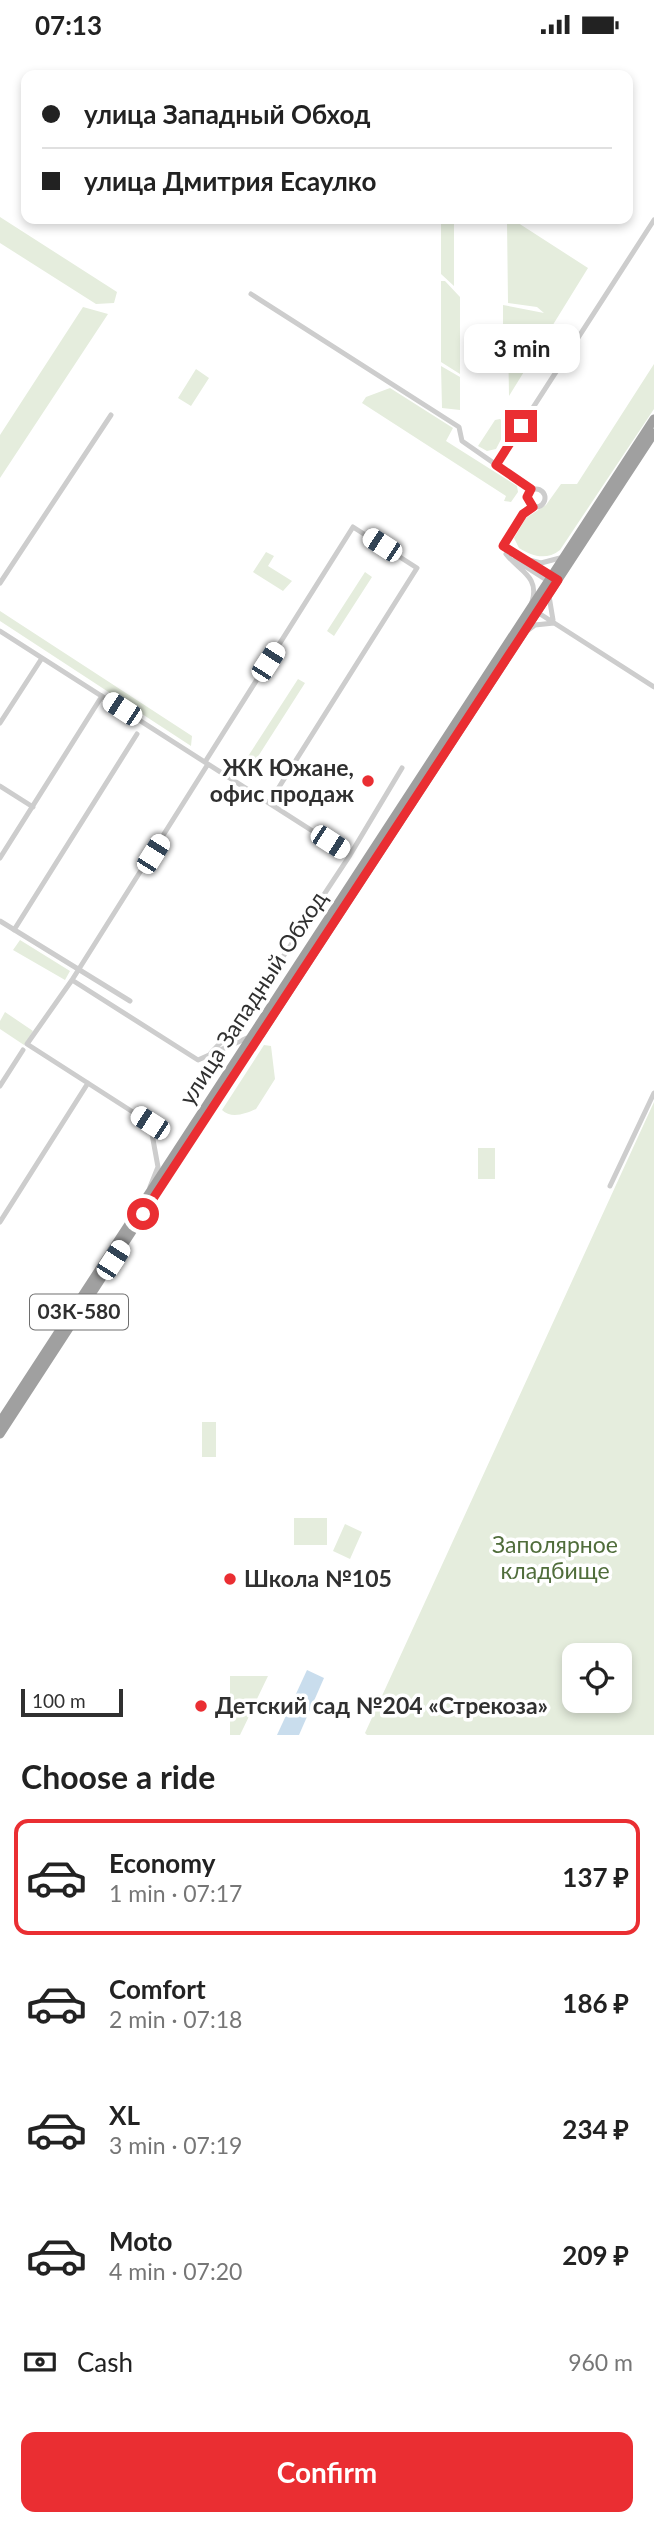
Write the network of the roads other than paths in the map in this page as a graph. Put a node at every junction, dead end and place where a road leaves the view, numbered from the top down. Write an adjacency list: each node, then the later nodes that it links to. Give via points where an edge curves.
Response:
1 (654, 220): 6 (street)
2 (251, 294): 6 (street, via 460,426 462,441)
3 (111, 415): 13 (street)
4 (654, 419): 9 (highway, улица Западный Обход / 03К-580)
5 (654, 433): 14 (highway, улица Западный Обход / 03К-580)
6 (496, 465): 7 (street)
7 (531, 489): 8 (street, via 527,497); 8 (street, via 541,489 545,497 542,505)
8 (533, 507): 10 (street, via 523,514)
9 (572, 545): 12 (street, via 557,560); 14 (highway, улица Западный Обход / 03К-580)
10 (503, 546): 11 (street); 12 (street)
11 (506, 554): 14 (street); 15 (street, via 533,582)
12 (525, 559): 14 (street)
13 (0, 583)
14 (553, 583): 15 (highway, улица Западный Обход / 03К-580); 16 (street, via 549,607)
15 (532, 612): 16 (street); 18 (highway, улица Западный Обход / 03К-580); 36 (highway, улица Западный Обход / 03К-580)
16 (554, 623): 18 (street, via 535,625); 20 (street)
17 (0, 631): 19 (street)
18 (525, 633): 46 (highway, улица Западный Обход / 03К-580)
19 (42, 658): 21 (street); 22 (street)
20 (654, 687)
21 (102, 696): 24 (street); 28 (street)
22 (0, 723)
23 (137, 734): 32 (street)
24 (206, 763): 27 (street); 27 (street, via 353,527 417,568); 33 (street)
25 (402, 768): 29 (street)
26 (0, 786): 28 (street)
27 (269, 803): 29 (street)
28 (33, 807): 30 (street)
29 (350, 855): 38 (street, via 242,1019)
30 (0, 858)
31 (0, 921): 32 (street)
32 (14, 930): 33 (street)
33 (77, 970): 34 (street); 35 (street)
34 (72, 979): 38 (street, via 198,1060); 39 (street, via 27,1044)
35 (130, 1001)
36 (264, 1017): 38 (street, via 240,1044); 43 (highway, улица Западный Обход / 03К-580)
37 (23, 1050): 40 (street)
38 (209, 1055)
39 (88, 1083): 43 (street, via 150,1123 158,1167); 44 (street)
40 (0, 1086)
41 (654, 1093): 42 (street)
42 (610, 1186)
43 (133, 1217): 45 (highway, улица Западный Обход / 03К-580)
44 (0, 1222)
45 (0, 1422)
46 (0, 1434)

